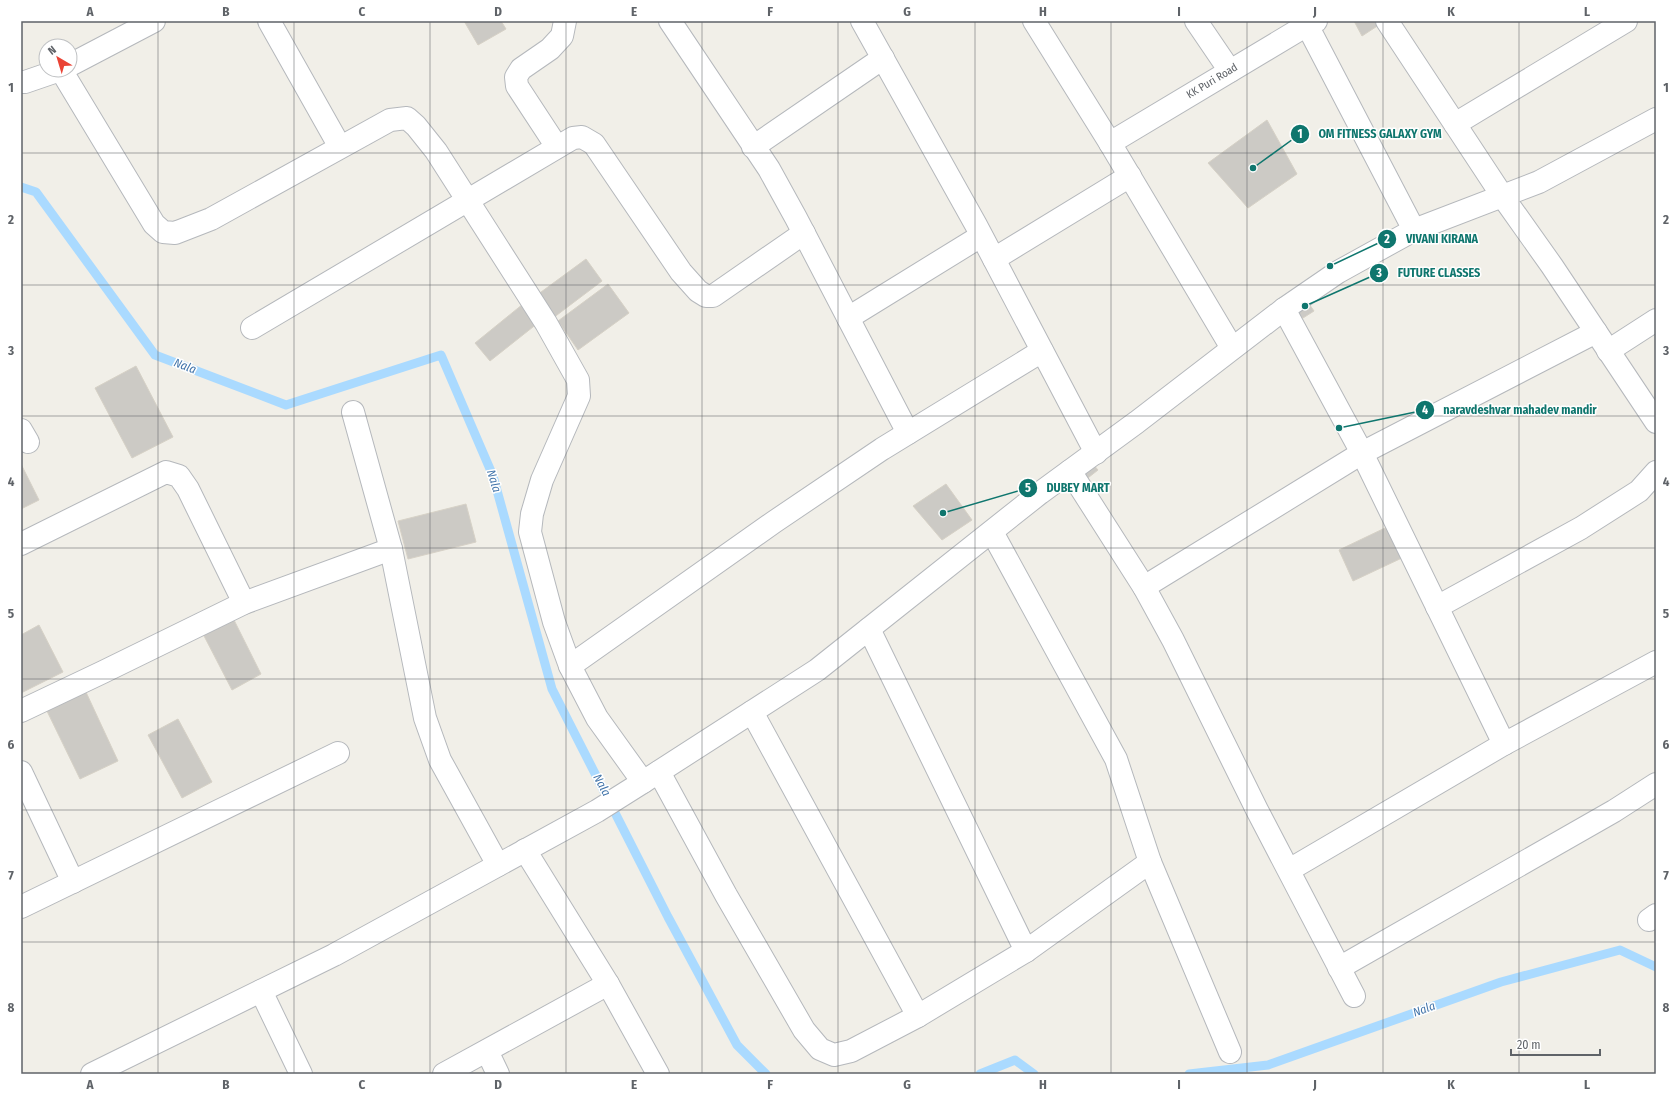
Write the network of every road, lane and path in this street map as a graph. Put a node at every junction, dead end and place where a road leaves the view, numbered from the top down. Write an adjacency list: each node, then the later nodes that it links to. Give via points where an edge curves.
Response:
1 (154, 21): 12 (street)
2 (269, 21): 21 (street)
3 (565, 21): 22 (street, via 562,36 550,49 521,69 516,77 520,92)
4 (670, 21): 20 (street)
5 (862, 21): 11 (street)
6 (1034, 21): 19 (street)
7 (1196, 21): 13 (street)
8 (1387, 21): 18 (street)
9 (1626, 21): 18 (street)
10 (1311, 23): 13 (street, KK Puri Road); 26 (street)
11 (883, 58): 20 (street); 28 (street)
12 (78, 61)
13 (1230, 71): 19 (street, KK Puri Road)
14 (38, 78): 16 (street)
15 (66, 78): 21 (street, via 154,224 163,232 175,232 211,220)
16 (21, 82)
17 (1656, 119): 24 (street, via 1539,182)
18 (1455, 124): 24 (street)
19 (1110, 143): 23 (street)
20 (753, 146): 27 (street)
21 (340, 147): 25 (street, via 390,120 407,118 436,150)
22 (557, 147): 25 (street); 27 (street, via 573,138 582,137 594,144 681,272 706,296 714,296)
23 (1130, 176): 29 (street); 35 (street)
24 (1503, 197): 26 (street); 34 (street)
25 (468, 200): 33 (street); 53 (street, via 546,323 578,380 579,396 542,480 532,514 530,532 554,622)
26 (1414, 230): 30 (street, via 1338,272)
27 (804, 233): 31 (street)
28 (981, 236): 29 (street); 31 (street)
29 (994, 260): 36 (street)
30 (1284, 309): 35 (street); 42 (street)
31 (848, 318): 40 (street)
32 (1656, 320): 37 (street)
33 (252, 328)
34 (1596, 332): 37 (street); 42 (street)
35 (1232, 348): 41 (street)
36 (1042, 351): 40 (street); 41 (street)
37 (1608, 351): 39 (street)
38 (353, 412): 47 (street)
39 (1656, 422)
40 (908, 433): 53 (street, via 774,522)
41 (1096, 453): 43 (street)
42 (1362, 453): 48 (street); 50 (street)
43 (1070, 471): 45 (street); 48 (street)
44 (1656, 472): 50 (street, via 1639,491 1581,528)
45 (992, 532): 51 (street); 62 (street, via 1116,759)
46 (21, 544): 49 (street, via 166,472 180,476 188,488)
47 (391, 549): 49 (street); 63 (street, via 426,718 440,760)
48 (1144, 587): 64 (street)
49 (244, 603): 54 (street)
50 (1437, 607): 56 (street)
51 (870, 629): 55 (street, via 817,670); 67 (street)
52 (1656, 662): 56 (street)
53 (570, 666): 59 (street, via 597,718)
54 (21, 710)
55 (752, 712): 59 (street); 72 (street)
56 (1504, 744): 64 (street)
57 (338, 753): 65 (street)
58 (21, 772): 65 (street)
59 (644, 781): 61 (street); 72 (street, via 726,895 804,1030 820,1048 834,1055 851,1051)
60 (1656, 784): 68 (street, via 1614,811)
61 (525, 850): 63 (street); 69 (street)
62 (1150, 862): 67 (street); 74 (street)
63 (498, 865): 70 (street, via 334,955)
64 (1289, 870): 68 (street)
65 (73, 882): 66 (street)
66 (21, 907)
67 (1026, 951): 72 (street)
68 (1339, 968): 71 (street)
69 (608, 984): 73 (street); 79 (street)
70 (261, 991): 75 (street); 76 (street)
71 (1354, 996)
72 (918, 1016)
73 (486, 1051): 77 (street); 78 (street)
74 (1230, 1052)
75 (92, 1074)
76 (302, 1074)
77 (444, 1074)
78 (498, 1074)
79 (658, 1074)

